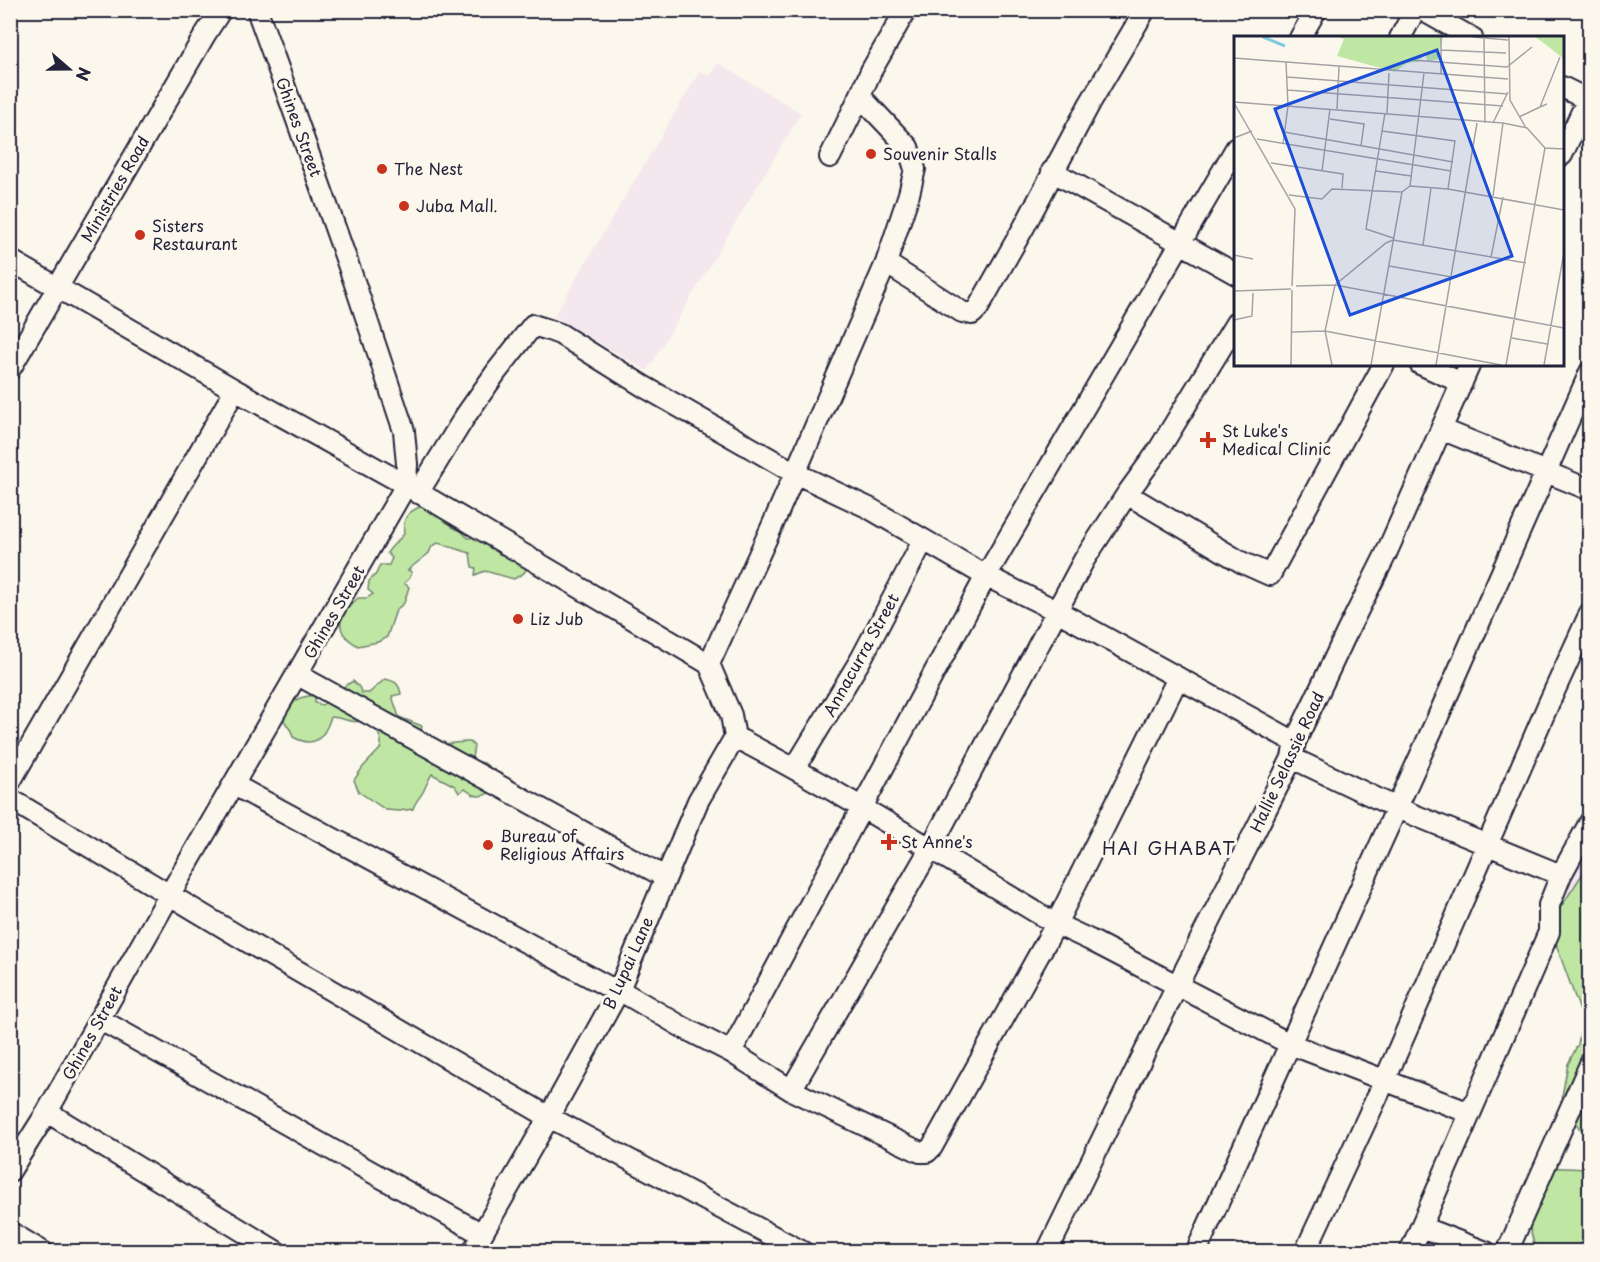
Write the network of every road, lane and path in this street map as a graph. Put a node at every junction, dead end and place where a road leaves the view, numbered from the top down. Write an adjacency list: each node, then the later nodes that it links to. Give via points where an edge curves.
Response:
1 (221, 10): 22 (street, Ministries Road)
2 (257, 10): 34 (street, Ghines Street, via 404,431)
3 (906, 10): 12 (street)
4 (1145, 10): 17 (street)
5 (1316, 10): 8 (street)
6 (1415, 10): 9 (street)
7 (1422, 10): 10 (street)
8 (1301, 36)
9 (1401, 36)
10 (1468, 36)
11 (1564, 87): 13 (street)
12 (860, 96): 16 (street); 20 (street, via 908,147 915,169)
13 (1589, 98): 15 (street)
14 (1234, 151): 18 (street)
15 (1564, 153)
16 (830, 156)
17 (1052, 171): 18 (street); 20 (street, via 1024,228 972,314 962,312)
18 (1181, 243): 21 (street); 38 (street)
19 (10, 260): 22 (street)
20 (886, 263): 33 (street)
21 (1234, 273)
22 (57, 287): 27 (street, Ministries Road); 30 (street)
23 (1234, 326): 36 (street, via 1158,451)
24 (1383, 366): 36 (street, via 1270,575)
25 (1424, 366): 29 (street)
26 (1469, 366): 29 (street, Hallie Selassie Road)
27 (10, 369)
28 (1590, 372): 32 (street)
29 (1462, 383): 31 (street, Hallie Selassie Road)
30 (236, 390): 34 (street); 47 (street)
31 (1441, 429): 32 (street); 45 (street, Hallie Selassie Road)
32 (1546, 472): 35 (street); 51 (street)
33 (795, 473): 34 (street, via 560,334 533,325); 37 (street, via 869,508); 41 (street)
34 (412, 489): 41 (street); 42 (street, Ghines Street)
35 (1590, 490)
36 (1127, 494): 39 (street, via 1084,560)
37 (923, 541): 38 (street); 46 (street, Annacurra Street, via 861,659)
38 (986, 576): 39 (street); 50 (street)
39 (1057, 611): 43 (street); 54 (street)
40 (1590, 613): 53 (street)
41 (709, 664): 44 (street, via 731,715)
42 (298, 675): 48 (street, Ghines Street); 56 (street)
43 (1178, 678): 45 (street); 58 (street)
44 (735, 737): 46 (street); 56 (street, B Lupai Lane, via 699,801)
45 (1293, 750): 51 (street); 59 (street, Hallie Selassie Road)
46 (795, 768): 50 (street)
47 (10, 782)
48 (234, 785): 57 (street, Ghines Street); 60 (street)
49 (10, 799): 57 (street)
50 (863, 807): 54 (street); 63 (street)
51 (1397, 808): 53 (street); 62 (street)
52 (1590, 822): 55 (street)
53 (1487, 846): 55 (street); 65 (street)
54 (930, 849): 58 (street); 66 (street)
55 (1562, 875): 68 (street, via 1549,905 1549,932)
56 (665, 877): 60 (street, B Lupai Lane)
57 (170, 894): 61 (street, Ghines Street); 69 (street)
58 (1056, 924): 59 (street); 66 (street, via 927,1152)
59 (1177, 986): 62 (street); 77 (street, Hallie Selassie Road)
60 (618, 992): 63 (street, via 614,987); 69 (street, B Lupai Lane)
61 (99, 1018): 67 (street, Ghines Street); 73 (street)
62 (1290, 1044): 65 (street); 78 (street)
63 (731, 1052): 66 (street)
64 (1590, 1064): 82 (street)
65 (1385, 1080): 68 (street); 79 (street)
66 (791, 1090)
67 (47, 1112): 70 (street, Ghines Street); 75 (street)
68 (1470, 1113): 71 (street)
69 (549, 1117): 73 (street, B Lupai Lane); 76 (street)
70 (10, 1171)
71 (1421, 1227): 80 (street); 81 (street)
72 (10, 1232): 74 (street)
73 (477, 1243)
74 (43, 1251)
75 (277, 1251)
76 (803, 1251)
77 (1047, 1251)
78 (1196, 1251)
79 (1305, 1251)
80 (1410, 1251)
81 (1486, 1251)
82 (1507, 1251)

